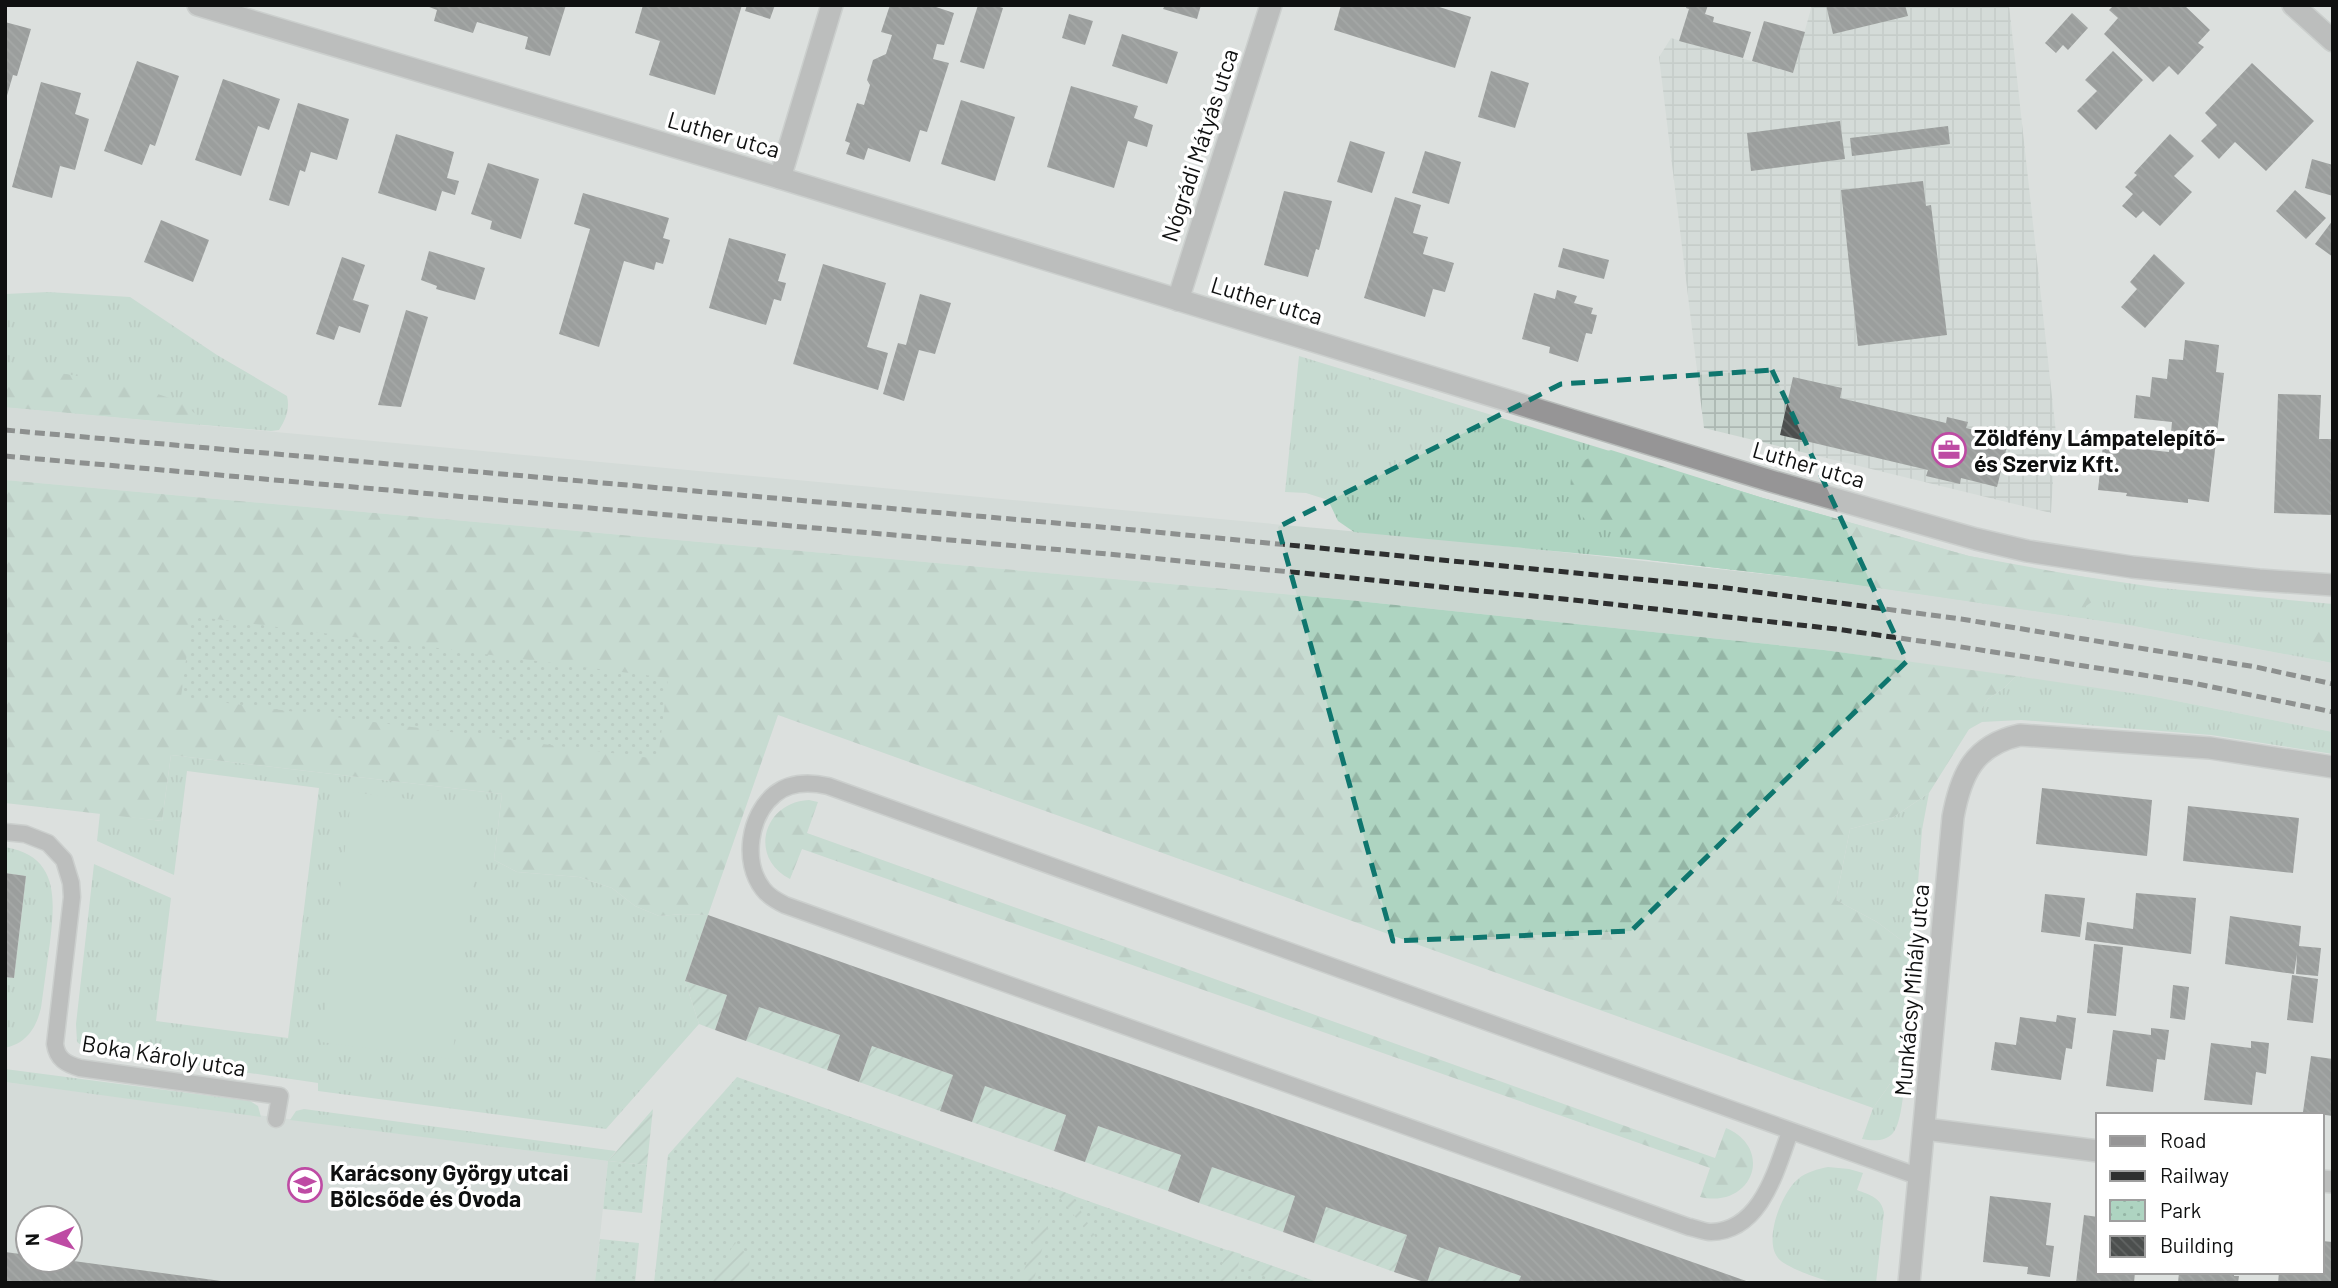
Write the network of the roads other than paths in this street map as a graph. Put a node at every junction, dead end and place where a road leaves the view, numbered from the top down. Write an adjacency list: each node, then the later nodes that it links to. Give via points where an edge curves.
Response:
1 (198, 5): 6 (street, Luther utca)
2 (832, 5): 6 (street)
3 (1271, 5): 7 (street, Nógrádi Mátyás utca)
4 (2293, 5): 5 (street)
5 (2333, 41)
6 (780, 178): 7 (street, Luther utca)
7 (1178, 300): 8 (street, Luther utca, via 1771,481 2002,545 2132,567)
8 (2333, 585)
9 (2333, 767): 12 (street, Munkácsy Mihály utca, via 2210,748 2020,734 1979,755 1968,767 1953,817)
10 (5, 832): 11 (lane, Boka Károly utca, via 48,843 68,870 72,897 55,1044 63,1062 280,1096)
11 (276, 1119)
12 (1925, 1129): 14 (street); 15 (street, Munkácsy Mihály utca)
13 (1790, 1132): 13 (lane, via 828,786 805,783 775,794 752,833 751,859 757,880 764,891 785,905 1689,1227 1710,1232 1747,1218 1762,1201); 15 (lane)
14 (2096, 1151)
15 (1920, 1177): 16 (street, Munkácsy Mihály utca)
16 (1909, 1283)

